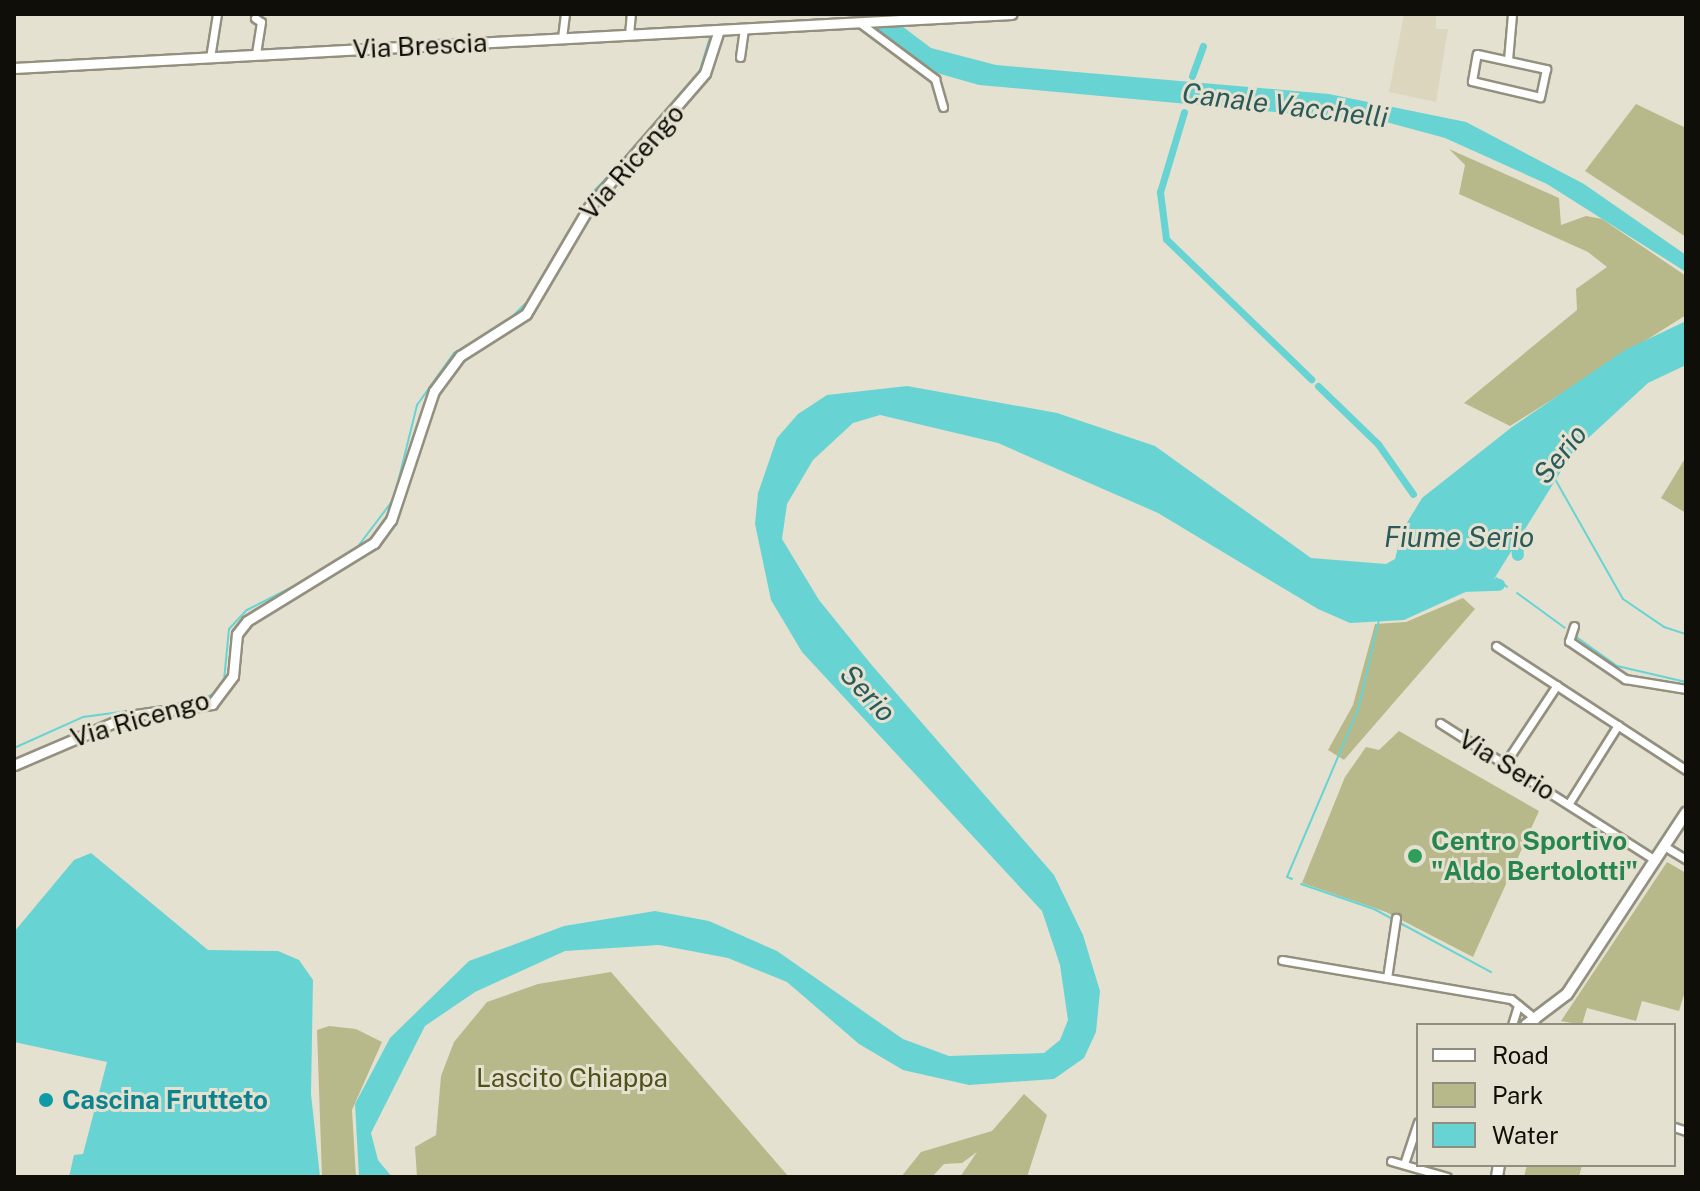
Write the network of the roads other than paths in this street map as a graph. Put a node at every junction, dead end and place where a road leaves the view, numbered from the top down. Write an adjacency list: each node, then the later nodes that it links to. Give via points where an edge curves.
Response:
1 (217, 14): 16 (street)
2 (565, 14): 13 (street)
3 (631, 14): 12 (street)
4 (1012, 14): 6 (street, Via Brescia)
5 (1512, 14): 17 (street)
6 (974, 15): 8 (street, Via Brescia)
7 (255, 18): 14 (street, via 261,22)
8 (901, 18): 9 (street, Via Brescia)
9 (862, 23): 10 (street, Via Brescia); 19 (street, via 935,79)
10 (744, 29): 11 (street, Via Brescia); 15 (street)
11 (719, 30): 12 (street, Via Brescia); 27 (street, Via Ricengo, via 705,73 589,207 526,314 460,356 440,382 423,411 391,520 374,543 247,621 237,634 233,676 212,704 129,716)
12 (629, 35): 13 (street, Via Brescia)
13 (562, 38): 14 (street, Via Brescia)
14 (256, 55): 16 (street, Via Brescia)
15 (740, 57)
16 (210, 58): 18 (street, Via Brescia)
17 (1508, 60): 17 (street, via 1477,54 1472,81 1540,97 1546,69)
18 (14, 68)
19 (943, 107)
20 (1574, 626): 23 (street, via 1569,641 1625,679)
21 (1496, 646): 22 (street)
22 (1557, 685): 25 (street); 26 (street)
23 (1686, 689)
24 (1440, 723): 26 (street, Via Serio)
25 (1618, 725): 28 (street); 29 (street)
26 (1506, 762): 29 (street, Via Serio)
27 (14, 765)
28 (1686, 770)
29 (1569, 803): 33 (street, Via Serio)
30 (1686, 813): 31 (main road)
31 (1664, 846): 32 (street); 33 (main road)
32 (1686, 859)
33 (1655, 860): 38 (main road, via 1567,994)
34 (1396, 922): 36 (street)
35 (1282, 960): 36 (street)
36 (1387, 978): 37 (street)
37 (1518, 1005): 38 (street); 39 (street)
38 (1531, 1022)
39 (1513, 1023)
40 (1416, 1128): 42 (street)
41 (1391, 1161): 42 (street)
42 (1404, 1164): 43 (street)
43 (1415, 1168): 44 (street); 45 (street)
44 (1412, 1177)
45 (1447, 1177)

